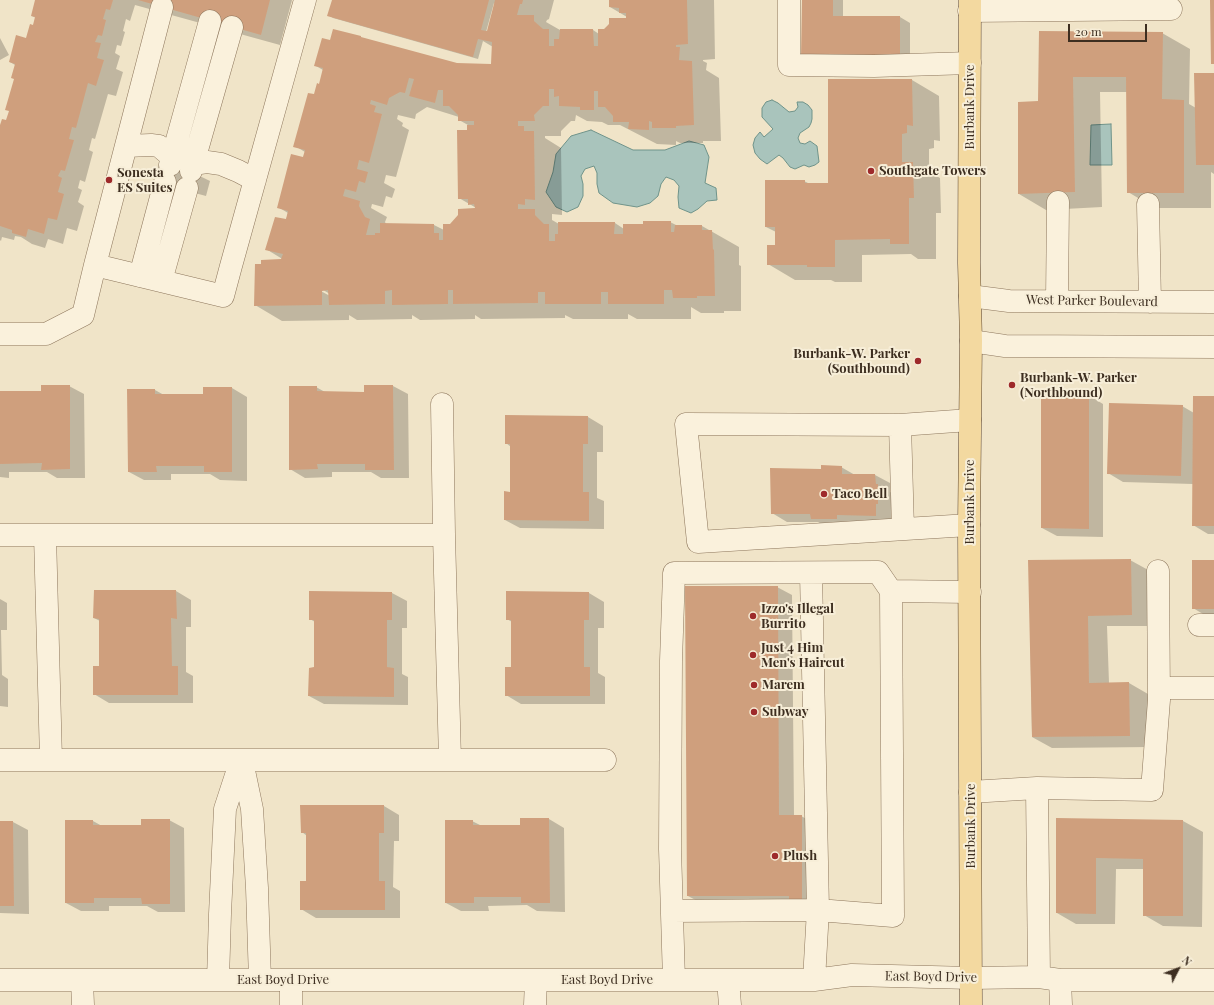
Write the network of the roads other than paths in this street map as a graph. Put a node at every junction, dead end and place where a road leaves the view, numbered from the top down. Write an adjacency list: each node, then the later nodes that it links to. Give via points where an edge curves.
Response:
1 (305, 0): 12 (street)
2 (789, 0): 8 (street, via 789,65)
3 (970, 6): 5 (street); 8 (main road, Burbank Drive)
4 (162, 7): 9 (street)
5 (1171, 9)
6 (210, 21): 10 (street)
7 (232, 27): 11 (street)
8 (970, 63): 18 (main road, Burbank Drive)
9 (126, 146): 10 (street, via 159,146); 15 (street)
10 (169, 168): 16 (street)
11 (190, 174): 12 (street, via 207,162 221,164); 17 (street)
12 (255, 180): 17 (street, via 223,296)
13 (1058, 202): 19 (street)
14 (1148, 204): 20 (street)
15 (95, 265): 16 (street); 22 (street, via 83,315 46,334)
16 (140, 276): 17 (street)
17 (161, 281)
18 (970, 296): 19 (street, West Parker Boulevard, via 1009,301); 23 (main road, Burbank Drive)
19 (1057, 300): 20 (street, West Parker Boulevard)
20 (1150, 302): 21 (street, West Parker Boulevard)
21 (1214, 302)
22 (0, 334)
23 (971, 341): 24 (street, via 1005,346); 26 (main road, Burbank Drive)
24 (1214, 347)
25 (442, 404): 32 (street)
26 (970, 420): 27 (street); 28 (main road, Burbank Drive)
27 (900, 425): 29 (street); 29 (street, via 686,424 698,542)
28 (969, 525): 29 (street); 36 (main road, Burbank Drive)
29 (903, 530)
30 (0, 535): 31 (street)
31 (45, 535): 32 (street); 40 (street)
32 (444, 535): 42 (street)
33 (1158, 571): 37 (street)
34 (811, 573): 35 (street, via 878,572); 46 (street); 47 (street, via 674,572 671,661)
35 (891, 591): 36 (street); 46 (street, via 893,916)
36 (970, 592): 45 (main road, Burbank Drive)
37 (1159, 688): 38 (street); 44 (street, via 1152,790)
38 (1214, 688)
39 (0, 760): 40 (street)
40 (51, 760): 41 (street)
41 (241, 760): 42 (street); 52 (street, via 225,809); 53 (street, via 252,810 258,888)
42 (450, 760): 43 (street)
43 (605, 760)
44 (1037, 788): 45 (street); 48 (street)
45 (970, 792): 49 (main road, Burbank Drive)
46 (818, 910): 47 (street); 58 (street)
47 (672, 911): 56 (street)
48 (1039, 976): 49 (street, East Boyd Drive); 59 (street, East Boyd Drive)
49 (971, 978): 58 (street, East Boyd Drive, via 852,976); 65 (main road, Burbank Drive)
50 (0, 980): 51 (street, East Boyd Drive)
51 (82, 980): 52 (street, East Boyd Drive); 61 (street)
52 (218, 980): 53 (street, East Boyd Drive)
53 (260, 980): 54 (street, East Boyd Drive)
54 (291, 980): 55 (street, East Boyd Drive); 62 (street)
55 (536, 980): 56 (street, East Boyd Drive); 63 (street)
56 (674, 980): 57 (street, East Boyd Drive)
57 (728, 980): 58 (street, East Boyd Drive); 64 (street)
58 (814, 980)
59 (1060, 980): 60 (street, East Boyd Drive); 66 (street)
60 (1214, 980)
61 (83, 1005)
62 (291, 1005)
63 (535, 1005)
64 (730, 1005)
65 (971, 1005)
66 (1061, 1005)

